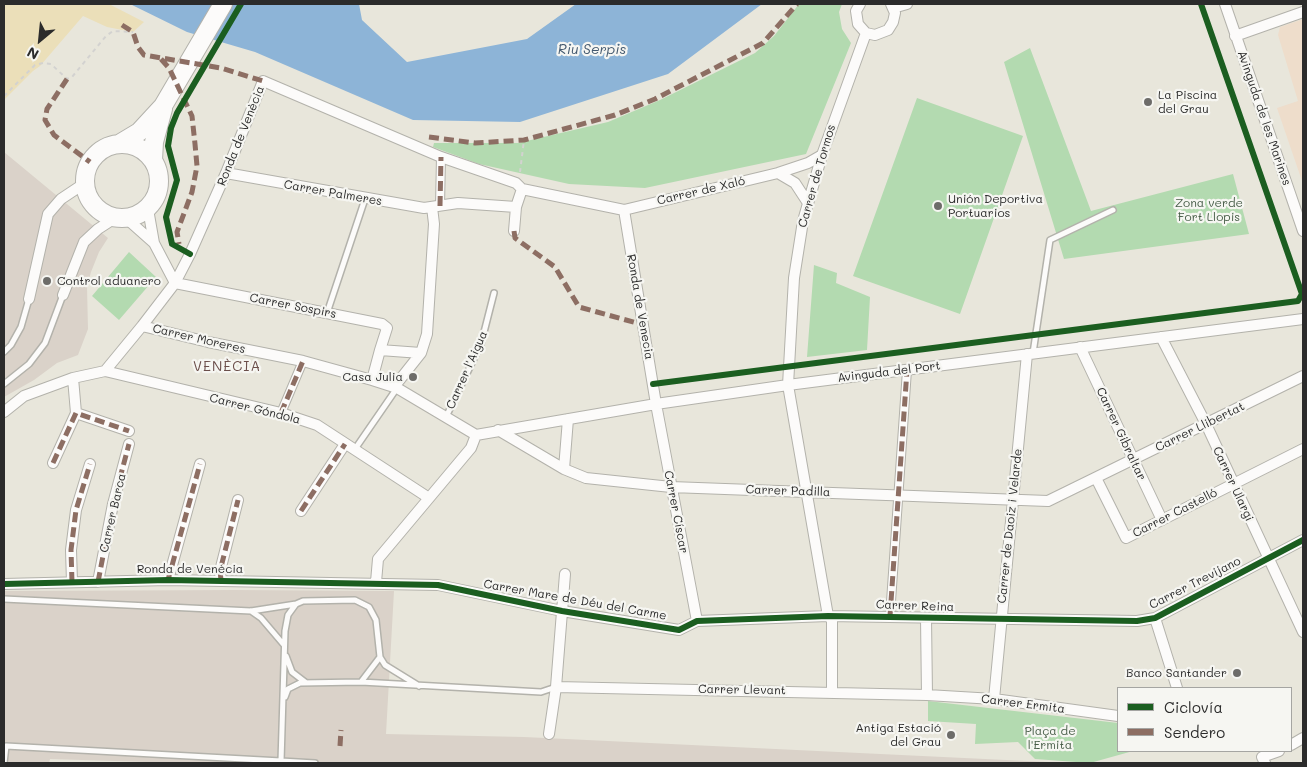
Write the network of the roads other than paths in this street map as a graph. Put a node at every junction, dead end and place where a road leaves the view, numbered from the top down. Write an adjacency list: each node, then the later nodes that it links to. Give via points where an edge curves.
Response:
1 (223, 4): 9 (highway)
2 (860, 4): 7 (street, via 856,18)
3 (907, 4): 5 (street)
4 (1224, 4): 8 (street, Avinguda de les Marines)
5 (892, 6): 7 (street, via 894,18 888,30 880,34)
6 (1303, 12): 8 (street)
7 (866, 33): 11 (street, Carrer de Tormos)
8 (1235, 36): 26 (street, Avinguda de les Marines)
9 (164, 106): 10 (highway, via 138,132); 13 (highway, via 154,142)
10 (119, 144): 13 (highway, via 132,145); 16 (highway, via 95,155 86,169)
11 (822, 155): 15 (street, Carrer de Xaló); 19 (street, Carrer de Tormos)
12 (441, 156): 14 (street, Ronda de Venècia, via 263,81); 17 (street, Ronda de Venècia); 20 (street)
13 (153, 160): 22 (highway, via 160,181 157,196)
14 (226, 173): 18 (street, Carrer Palmeres); 29 (street, Ronda de Venècia)
15 (778, 173): 19 (street, via 795,183); 23 (street, Carrer de Xaló)
16 (84, 183): 25 (highway, via 94,206 103,214); 32 (street, via 61,199 48,214)
17 (519, 186): 21 (street); 23 (street, Ronda de Venècia)
18 (364, 200): 20 (street, Carrer Palmeres, via 424,208); 33 (lane)
19 (808, 203): 49 (street, Carrer de Tormos, via 794,278)
20 (436, 206): 21 (street, Carrer Palmeres, via 458,203); 40 (street, via 427,334)
21 (516, 207): 27 (street)
22 (148, 209): 25 (highway, via 138,215); 28 (street)
23 (624, 210): 51 (street, Ronda de Venecia)
24 (1113, 210): 41 (lane, via 1050,240)
25 (121, 218): 28 (street); 31 (street, via 98,229 84,242)
26 (1303, 231)
27 (514, 232)
28 (154, 243): 29 (street)
29 (175, 283): 33 (street, Carrer Sospirs); 35 (street, Ronda de Venècia)
30 (494, 293): 55 (lane, Carrer l'Aigua, via 481,344)
31 (63, 295): 48 (lane, via 45,343 29,364)
32 (29, 298): 39 (lane, via 21,328)
33 (327, 313): 38 (street, Carrer Sospirs, via 382,324 386,328)
34 (1303, 319): 36 (street, Avinguda del Port)
35 (142, 326): 42 (street, Carrer Moreres); 44 (street, Ronda de Venècia)
36 (1161, 337): 37 (street, Avinguda del Port); 57 (street, Carrer Ulargi)
37 (1080, 347): 41 (street, Avinguda del Port); 65 (street, Carrer Gibraltar)
38 (380, 350): 40 (street); 47 (street)
39 (4, 352)
40 (421, 352): 50 (street)
41 (1030, 354): 43 (street, Avinguda del Port); 77 (street, Carrer de Daoiz i Velarde)
42 (303, 361): 47 (street, Carrer Moreres); 54 (street)
43 (907, 370): 49 (street, Avinguda del Port); 74 (street)
44 (105, 371): 46 (street); 54 (street, Carrer Góndola)
45 (1303, 376): 57 (street, Carrer Llibertat)
46 (73, 378): 52 (street, via 24,396); 53 (street)
47 (372, 380): 50 (street, Carrer Moreres)
48 (4, 384)
49 (788, 385): 51 (street, Avinguda del Port); 73 (street, Carrer de Tormos)
50 (396, 387): 55 (street, Carrer Moreres); 64 (lane)
51 (656, 404): 56 (street, Avinguda del Port); 72 (street, Carrer Císcar)
52 (4, 412)
53 (76, 412): 59 (street); 66 (street)
54 (281, 414): 62 (street, Carrer Góndola, via 317,425)
55 (446, 417): 60 (street, Carrer Moreres)
56 (568, 418): 58 (street, Avinguda del Port); 69 (street)
57 (1206, 424): 65 (street, Carrer Llibertat); 71 (street, Carrer Ulargi)
58 (498, 430): 60 (street, Avinguda del Port); 69 (street, Carrer Padilla)
59 (129, 431)
60 (476, 435): 75 (street, via 471,448)
61 (129, 444): 86 (street, Carrer Barca)
62 (345, 444): 64 (street, Carrer Góndola); 78 (street)
63 (1303, 448): 71 (street, Carrer Castelló)
64 (355, 450): 75 (street, Carrer Góndola)
65 (1132, 460): 70 (street, Carrer Llibertat); 79 (street, Carrer Gibraltar)
66 (53, 463)
67 (90, 464): 85 (street, via 76,510 71,550)
68 (200, 464): 83 (street)
69 (564, 469): 72 (street, Carrer Padilla, via 586,478)
70 (1096, 478): 77 (street, Carrer Llibertat, via 1048,501); 79 (street, Carrer Castelló, via 1126,538)
71 (1233, 483): 79 (street, Carrer Castelló); 81 (street, Carrer Ulargi)
72 (671, 487): 73 (street, Carrer Padilla); 98 (street, Carrer Císcar)
73 (806, 491): 74 (street, Carrer Padilla); 93 (street, Carrer de Tormos)
74 (898, 496): 77 (street, Carrer Padilla); 94 (street)
75 (429, 498): 87 (street, via 378,559)
76 (238, 500): 84 (street, via 220,571)
77 (1013, 501): 97 (street, Carrer de Daoiz i Velarde)
78 (301, 512)
79 (1162, 520)
80 (1303, 540): 81 (street, Carrer Trevijano)
81 (1268, 558): 96 (street, Carrer Trevijano); 99 (street, Carrer Ulargi)
82 (564, 574): 92 (street)
83 (168, 580): 84 (street, Ronda de Venècia); 86 (street, Ronda de Venècia)
84 (222, 580): 87 (street, Ronda de Venècia)
85 (72, 582): 86 (street, Ronda de Venècia); 88 (street, Ronda de Venècia)
86 (98, 582)
87 (376, 582): 92 (street, Carrer Mare de Déu del Carme, via 438,585)
88 (4, 584)
89 (4, 599): 91 (lane)
90 (296, 604): 91 (lane); 100 (lane, via 288,615); 101 (lane, via 303,601 355,600 369,607 376,620)
91 (251, 611): 100 (lane, via 261,618)
92 (562, 611): 98 (street, Carrer Mare de Déu del Carme, via 679,630); 105 (street)
93 (828, 616): 94 (street, Carrer Reina); 98 (street, Carrer Mare de Déu del Carme); 107 (street, Carrer de Tormos, via 832,620)
94 (890, 616): 95 (street, Carrer Reina)
95 (926, 618): 97 (street, Carrer Reina); 108 (street)
96 (1155, 618): 97 (street, Carrer Trevijano, via 1137,621); 106 (street)
97 (1001, 619): 109 (street, Carrer de Daoiz i Velarde)
98 (697, 621)
99 (1303, 632)
100 (284, 648): 102 (lane, via 292,672); 110 (lane)
101 (380, 658): 103 (lane); 104 (lane, via 385,665)
102 (305, 682): 103 (lane); 110 (lane, via 288,689)
103 (360, 682): 104 (lane)
104 (419, 686): 105 (lane, via 541,692)
105 (556, 687): 107 (street, Carrer Llevant); 112 (street)
106 (1176, 687)
107 (832, 692): 108 (street, Carrer Llevant)
108 (927, 695): 109 (street, Carrer Ermita)
109 (994, 699): 111 (street, Carrer Ermita)
110 (284, 702): 118 (lane)
111 (1117, 716)
112 (549, 734)
113 (1303, 738): 114 (street)
114 (1292, 744)
115 (1277, 752): 117 (street)
116 (189, 760): 118 (lane); 119 (lane, via 6,746)
117 (1263, 760)
118 (281, 761): 120 (lane)
119 (4, 763)
120 (315, 763)

